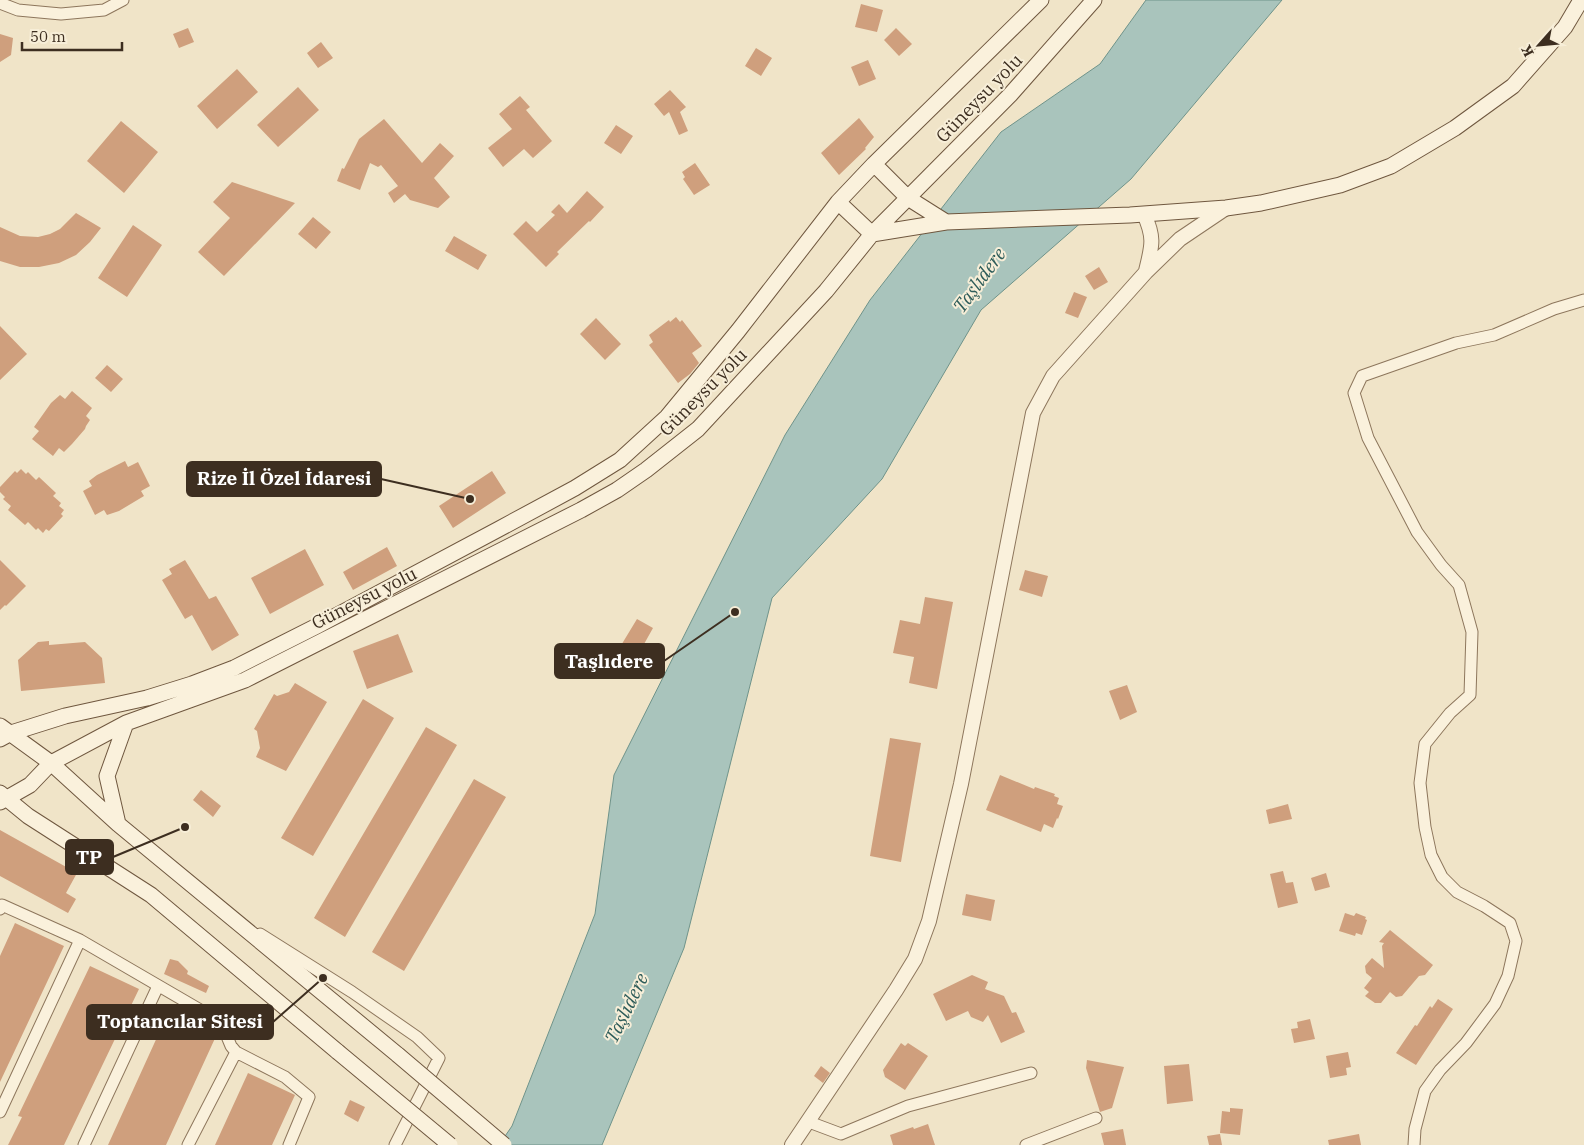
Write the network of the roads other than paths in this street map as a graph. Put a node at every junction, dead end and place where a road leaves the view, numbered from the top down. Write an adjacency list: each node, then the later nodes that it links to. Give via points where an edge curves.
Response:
1 (123, 0): 5 (street, via 104,10 61,14 18,10)
2 (1040, 0): 6 (main road)
3 (1094, 0): 7 (main road, Güneysu yolu, via 1010,95)
4 (1581, 0): 9 (main road, via 1566,27 1513,86 1455,128 1392,166 1340,185)
5 (0, 3)
6 (874, 164): 7 (main road); 8 (main road)
7 (908, 198): 11 (main road); 12 (main road, Güneysu yolu)
8 (838, 202): 12 (main road); 16 (main road, via 667,417 620,460 499,529 234,668 146,698)
9 (1226, 208): 10 (main road); 13 (street, via 1180,239)
10 (1137, 214): 11 (main road); 13 (street, via 1150,228 1153,242)
11 (946, 222): 12 (main road)
12 (872, 234): 15 (main road, Güneysu yolu, via 826,291 698,429 617,490 245,680)
13 (1146, 272): 28 (street, via 1052,376 1033,412 962,784 929,921 915,959)
14 (1584, 300): 37 (street, via 1494,335 1456,342 1362,376 1354,393 1368,438 1417,532 1458,585 1472,632 1470,695 1450,713 1425,744 1420,784 1431,855 1442,877 1457,892 1510,923 1516,941 1508,976 1495,1004 1425,1091)
15 (126, 723): 17 (main road, Güneysu yolu); 19 (main road, via 107,776)
16 (4, 732): 17 (main road)
17 (51, 763): 18 (main road, Güneysu yolu, via 30,785); 19 (main road)
18 (2, 797): 34 (main road, bridge, via 151,895)
19 (118, 824): 20 (main road)
20 (217, 906): 33 (street, via 352,992 417,1037 439,1058); 35 (main road, bridge)
21 (0, 909): 22 (street, via 2,904)
22 (80, 940): 23 (street); 26 (street)
23 (158, 986): 24 (street, via 221,1022); 30 (street)
24 (236, 1052): 31 (street); 32 (street, via 285,1077 309,1097)
25 (1030, 1073): 28 (street, via 908,1106 841,1134)
26 (0, 1112)
27 (1096, 1118): 36 (street)
28 (809, 1122): 29 (street)
29 (797, 1142)
30 (84, 1145)
31 (188, 1145)
32 (289, 1145)
33 (395, 1145)
34 (450, 1145)
35 (504, 1145)
36 (1026, 1145)
37 (1414, 1145)

